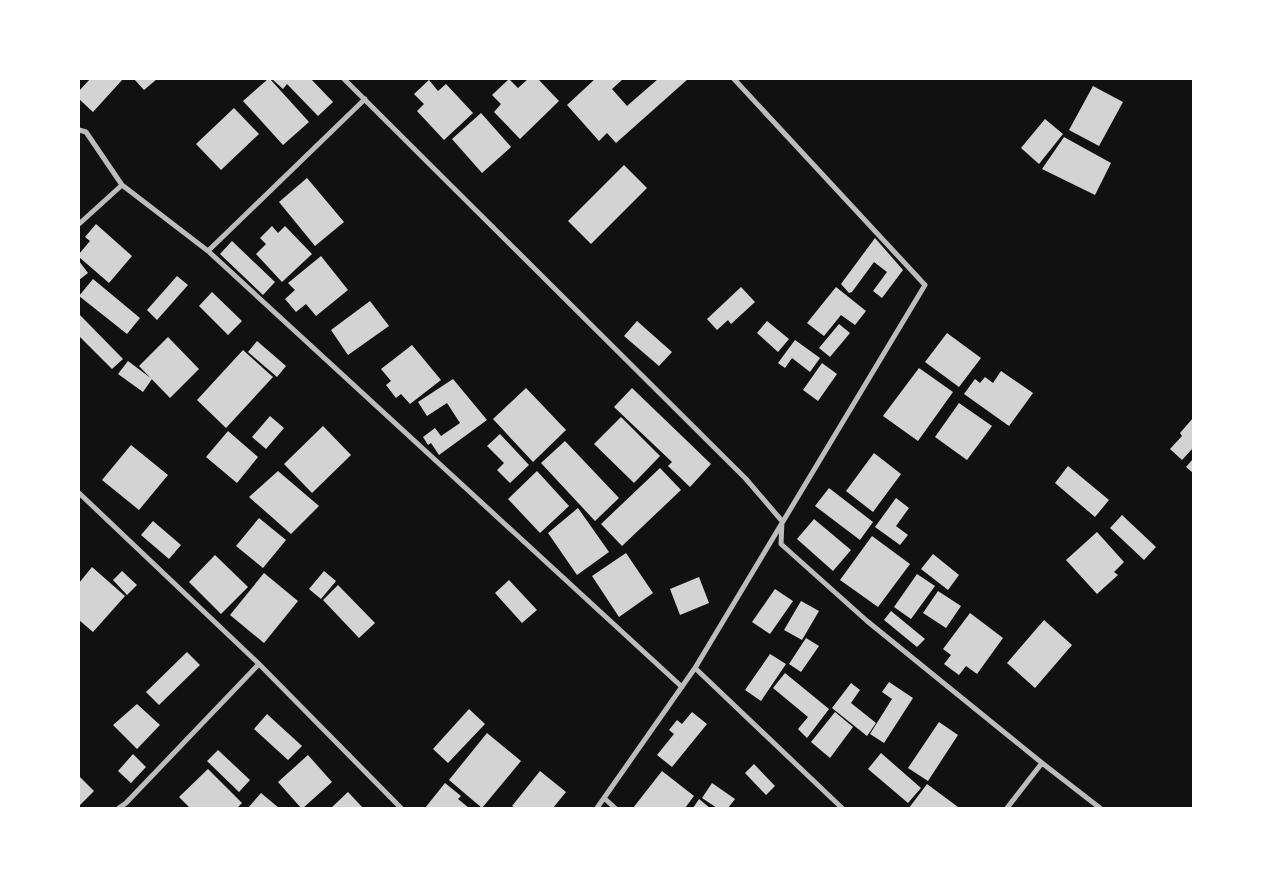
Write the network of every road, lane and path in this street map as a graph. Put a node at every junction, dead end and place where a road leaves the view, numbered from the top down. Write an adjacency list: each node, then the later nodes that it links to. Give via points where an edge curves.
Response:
1 (344, 79): 3 (street)
2 (734, 79): 9 (street, via 925,285)
3 (365, 99): 7 (street); 9 (street, via 739,472)
4 (79, 130): 5 (street, via 86,132)
5 (122, 185): 6 (street); 7 (street)
6 (79, 224)
7 (208, 252): 12 (street)
8 (79, 493): 10 (street)
9 (782, 521): 11 (street); 13 (street, via 781,544 867,621)
10 (259, 664): 15 (street); 16 (street)
11 (695, 668): 12 (street); 19 (street)
12 (682, 687): 14 (street)
13 (1042, 762): 20 (street); 21 (street)
14 (604, 798): 17 (street); 18 (street)
15 (119, 808)
16 (401, 808)
17 (597, 808)
18 (615, 808)
19 (842, 808)
20 (1007, 808)
21 (1100, 808)

